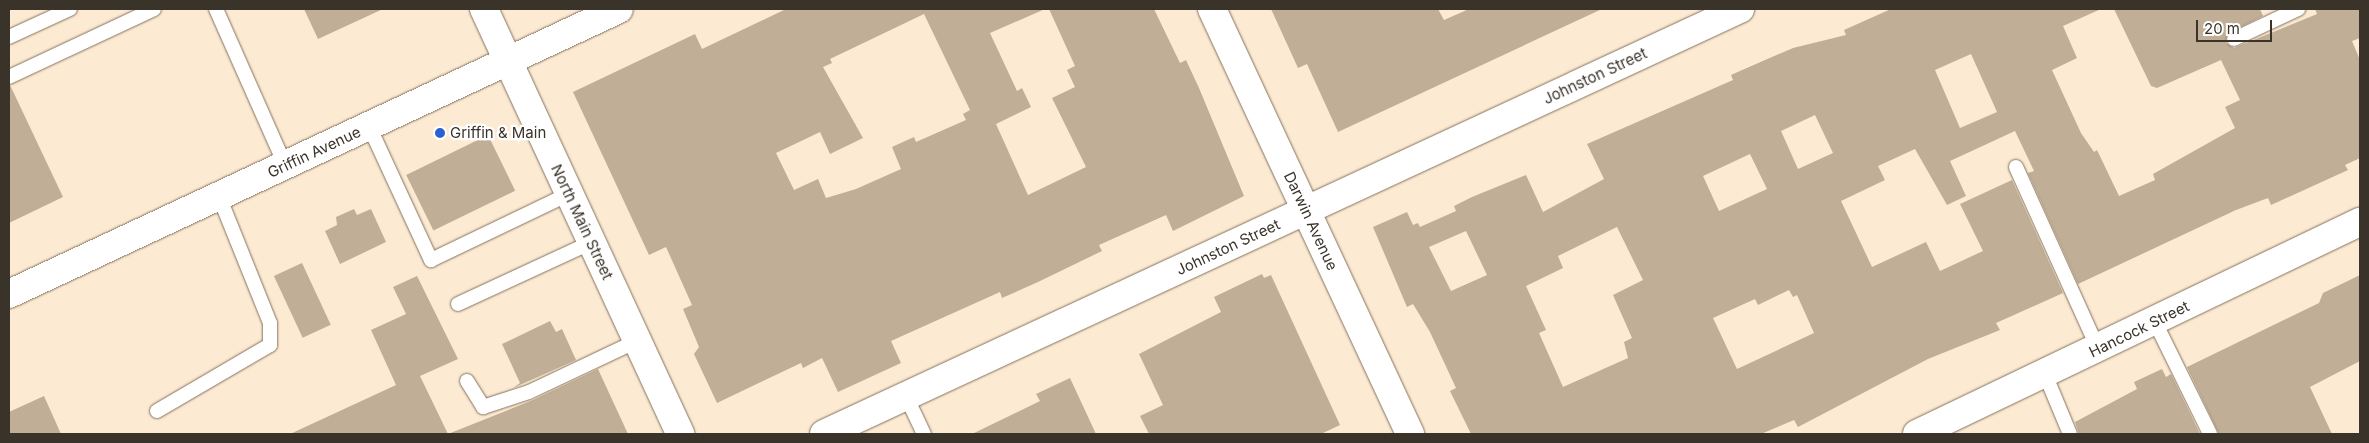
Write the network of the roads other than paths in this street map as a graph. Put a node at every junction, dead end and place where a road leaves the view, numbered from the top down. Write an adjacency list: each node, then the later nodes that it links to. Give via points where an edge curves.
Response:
1 (70, 9): 9 (lane)
2 (154, 9): 12 (lane)
3 (216, 9): 14 (lane)
4 (484, 9): 11 (street, North Main Street)
5 (619, 9): 11 (street, Griffin Avenue)
6 (1212, 9): 18 (street, Darwin Avenue)
7 (1740, 9): 18 (street, Johnston Street)
8 (2298, 9): 10 (lane)
9 (9, 37)
10 (2234, 39)
11 (508, 61): 13 (street, Griffin Avenue); 16 (street, North Main Street)
12 (9, 77)
13 (369, 126): 14 (street, Griffin Avenue); 16 (lane, via 431,260)
14 (285, 166): 17 (street, Griffin Avenue)
15 (2016, 167): 25 (lane)
16 (570, 194): 20 (street, North Main Street)
17 (219, 196): 21 (street, Griffin Avenue); 29 (lane, via 270,323 270,345)
18 (1306, 210): 28 (street, Johnston Street); 33 (street, Darwin Avenue)
19 (2360, 222): 23 (street, Hancock Street)
20 (592, 242): 22 (lane); 24 (street, North Main Street)
21 (9, 294)
22 (458, 304)
23 (2155, 322): 25 (street, Hancock Street); 36 (lane)
24 (637, 341): 27 (lane, via 529,392 482,408); 30 (street, North Main Street)
25 (2098, 349): 26 (street, Hancock Street)
26 (2045, 374): 34 (street, Hancock Street); 35 (lane)
27 (467, 381)
28 (906, 396): 31 (street, Johnston Street); 32 (lane)
29 (157, 411)
30 (680, 434)
31 (824, 434)
32 (924, 434)
33 (1410, 434)
34 (1918, 434)
35 (2070, 434)
36 (2210, 434)

